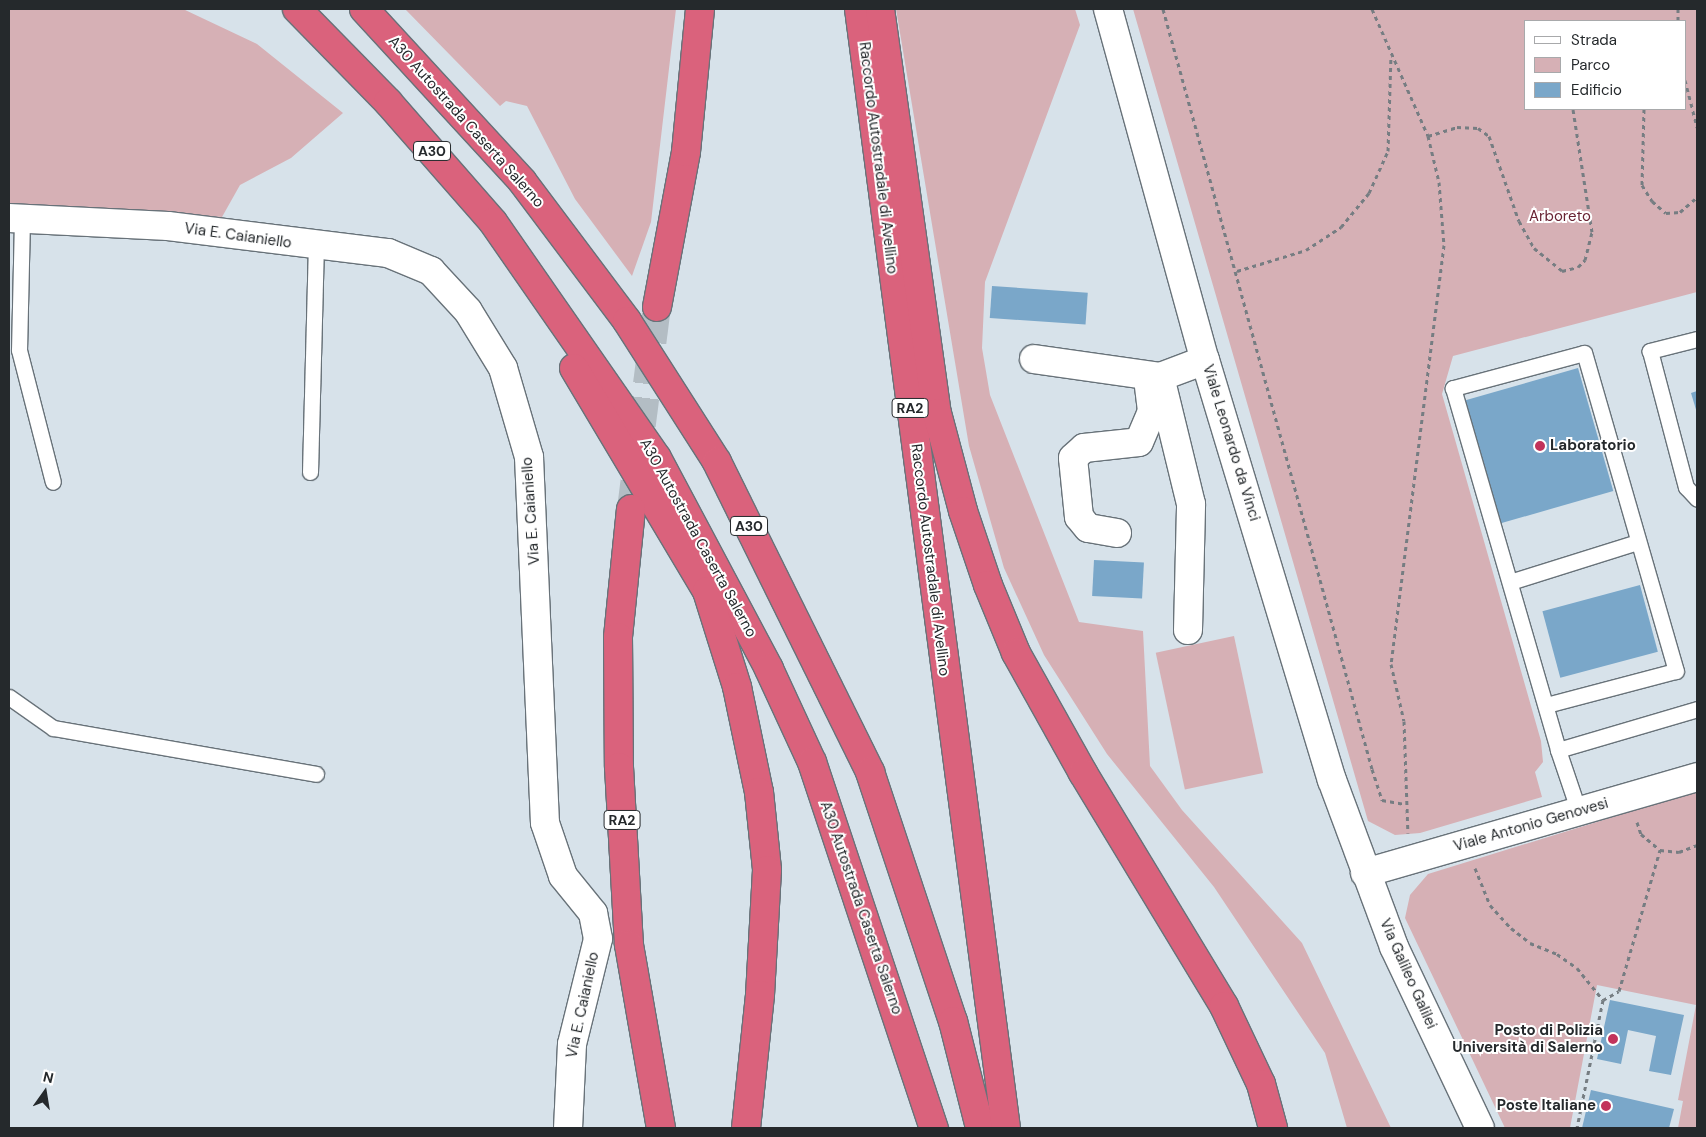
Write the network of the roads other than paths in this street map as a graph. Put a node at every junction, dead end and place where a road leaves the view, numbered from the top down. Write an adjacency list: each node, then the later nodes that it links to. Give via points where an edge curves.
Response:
1 (297, 9): 9 (highway, A30 Autostrada Caserta Salerno / A30, via 467,190)
2 (364, 9): 35 (highway, A30 Autostrada Caserta Salerno / A30, via 522,181 628,321 717,462 870,772 952,1021)
3 (700, 9): 10 (highway, via 686,152)
4 (859, 9): 36 (highway, Raccordo Autostradale di Avellino / RA2)
5 (880, 9): 37 (highway, via 937,413 963,511 988,586 1016,653 1083,773 1224,1006 1261,1084)
6 (1108, 9): 13 (street, Viale Leonardo da Vinci)
7 (15, 218): 8 (street, Via E. Caianiello, via 168,226); 16 (lane, via 18,350)
8 (316, 246): 15 (lane); 31 (street, Via E. Caianiello, via 388,253 431,271 468,312 506,377 528,457 545,823 563,876 593,913 598,939 572,1044)
9 (526, 266): 33 (highway, via 533,301 641,474 707,592 737,688 759,792 767,870 760,995); 34 (highway, A30 Autostrada Caserta Salerno / A30, via 658,458 769,669 812,762)
10 (657, 307)
11 (1697, 339): 17 (lane, via 1650,351 1686,488)
12 (1034, 359): 14 (street)
13 (1205, 360): 14 (street); 30 (street, Viale Leonardo da Vinci, via 1332,780)
14 (1154, 377): 19 (street, via 1152,411 1139,442 1084,448 1073,458 1079,517 1088,528); 22 (street, via 1191,504)
15 (310, 472)
16 (53, 482)
17 (1697, 499)
18 (631, 509): 32 (highway, RA2, via 618,637 619,767 629,945)
19 (1117, 533)
20 (1638, 542): 21 (lane); 21 (lane, via 1584,353 1453,388); 24 (lane, via 1676,671)
21 (1510, 582): 24 (lane)
22 (1188, 630)
23 (9, 697): 27 (lane, via 53,728)
24 (1546, 705): 26 (lane)
25 (1697, 709): 26 (lane)
26 (1558, 750): 29 (lane)
27 (316, 774)
28 (1697, 777): 29 (street, Viale Antonio Genovesi)
29 (1579, 812): 30 (street, Viale Antonio Genovesi)
30 (1366, 873): 38 (street, Via Galileo Galilei, via 1394,947)
31 (568, 1128)
32 (661, 1128)
33 (746, 1128)
34 (934, 1128)
35 (980, 1128)
36 (1006, 1128)
37 (1273, 1128)
38 (1480, 1128)

